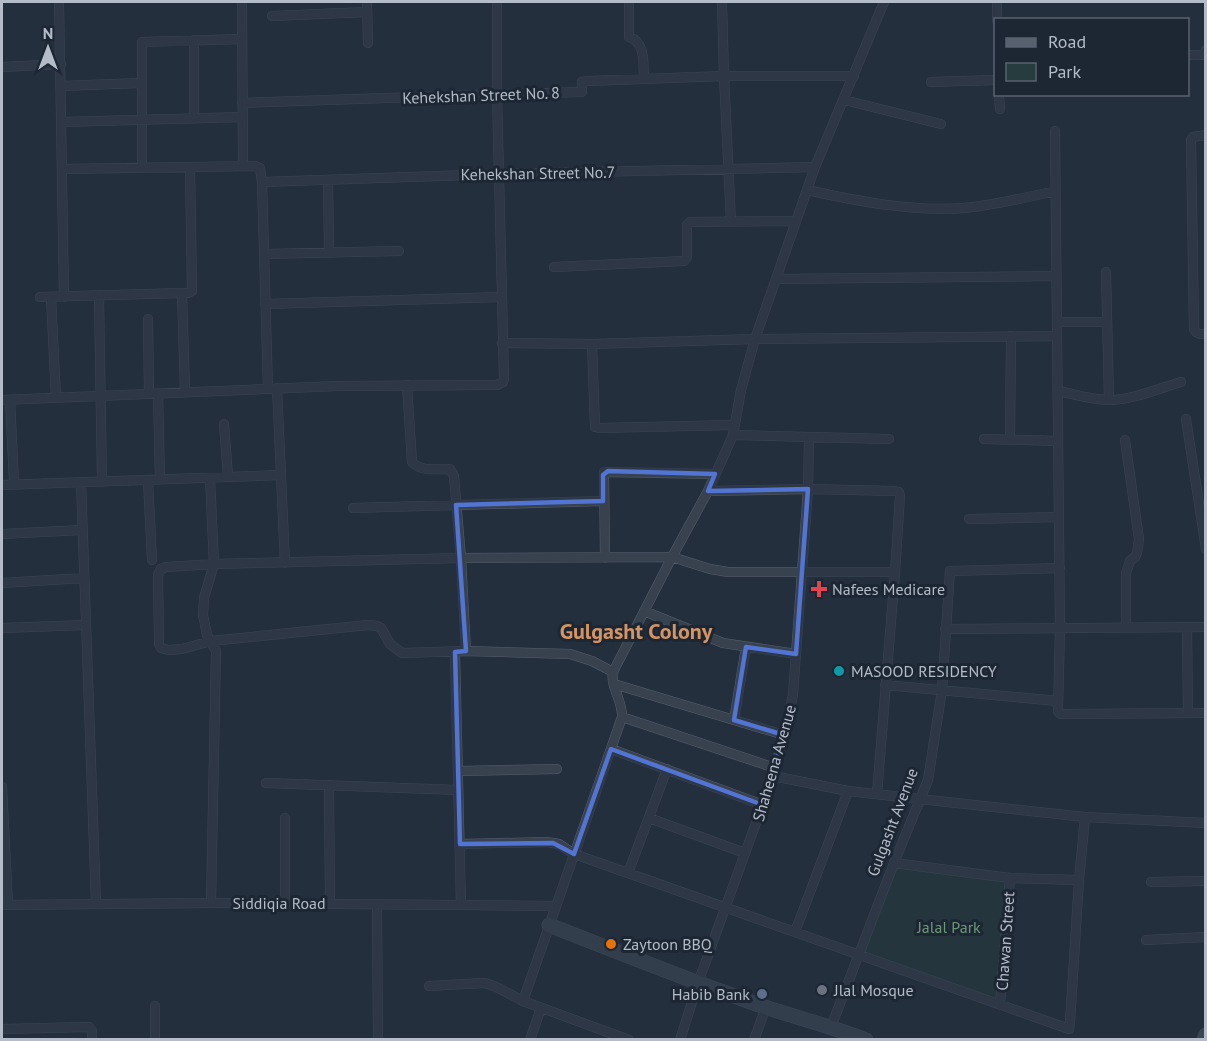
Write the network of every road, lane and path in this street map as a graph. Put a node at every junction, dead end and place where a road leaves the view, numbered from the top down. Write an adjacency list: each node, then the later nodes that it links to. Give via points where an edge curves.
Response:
1 (59, 2): 18 (street)
2 (242, 2): 13 (street)
3 (313, 2): 10 (street)
4 (497, 2): 27 (street)
5 (629, 2): 22 (street, via 629,37 642,50)
6 (722, 2): 20 (street)
7 (884, 2): 21 (street)
8 (997, 2): 12 (street)
9 (367, 7): 10 (street); 15 (street)
10 (314, 14): 11 (street)
11 (272, 15)
12 (997, 18)
13 (242, 39): 14 (street); 30 (street)
14 (194, 40): 25 (street, via 142,42); 33 (street)
15 (368, 44)
16 (1206, 50): 17 (street, via 1202,55)
17 (1189, 55)
18 (61, 64): 19 (street); 26 (street)
19 (2, 67)
20 (724, 76): 21 (street, Kehekshan Street No. 8); 22 (street, Kehekshan Street No. 8); 44 (street)
21 (854, 76): 29 (street)
22 (644, 79): 27 (street, Kehekshan Street No. 8, via 582,82 582,92)
23 (994, 80): 24 (street)
24 (931, 82)
25 (141, 83): 26 (street); 34 (street)
26 (61, 86): 35 (street)
27 (497, 94): 30 (street, Kehekshan Street No. 8); 45 (street)
28 (999, 96): 31 (street)
29 (844, 100): 36 (street); 42 (street)
30 (242, 103): 32 (street)
31 (1000, 109)
32 (243, 117): 33 (street); 39 (street)
33 (194, 118): 34 (street)
34 (142, 120): 35 (street); 40 (street)
35 (62, 122): 43 (street)
36 (941, 124)
37 (1055, 131): 49 (street)
38 (1206, 135): 69 (street, via 1191,140 1194,329)
39 (243, 166): 41 (street); 47 (street, via 261,169)
40 (142, 167): 41 (street); 43 (street)
41 (190, 167): 59 (street, via 192,291)
42 (815, 167): 44 (street, Kehekshan Street No.7); 48 (street)
43 (62, 169): 62 (street)
44 (729, 169): 45 (street, Kehekshan Street No.7); 51 (street)
45 (499, 174): 46 (street, Kehekshan Street No.7); 64 (street)
46 (328, 180): 47 (street, Kehekshan Street No.7); 53 (street)
47 (262, 182): 54 (street)
48 (807, 190): 49 (street, via 932,209 994,204); 50 (street)
49 (1055, 191): 57 (street)
50 (796, 221): 51 (street); 58 (street)
51 (731, 222): 55 (street, via 688,223 687,259 680,262)
52 (399, 251): 53 (street)
53 (329, 252): 54 (street)
54 (264, 254): 65 (street)
55 (554, 267)
56 (1106, 272): 68 (street)
57 (1056, 276): 58 (street); 67 (street)
58 (776, 279): 72 (street)
59 (182, 293): 63 (street); 79 (street)
60 (40, 297): 61 (street)
61 (51, 297): 62 (street); 82 (street)
62 (63, 297): 63 (street)
63 (99, 297): 81 (street)
64 (501, 297): 65 (street); 73 (street)
65 (265, 304): 77 (street)
66 (148, 320): 80 (street)
67 (1057, 322): 68 (street); 71 (street)
68 (1107, 322): 84 (street)
69 (1206, 334)
70 (1011, 336): 71 (street); 72 (street); 91 (street)
71 (1057, 336): 78 (street)
72 (755, 339): 74 (street); 87 (street)
73 (502, 343): 74 (street); 76 (street, via 504,378 497,385)
74 (592, 344): 87 (street, via 595,427)
75 (1181, 382): 84 (street)
76 (407, 385): 77 (street); 107 (street, via 412,462 422,469 450,469)
77 (272, 389): 79 (street); 95 (street)
78 (1058, 391): 84 (street); 93 (street)
79 (185, 392): 80 (street)
80 (153, 394): 81 (street); 98 (street)
81 (100, 396): 82 (street); 101 (street)
82 (56, 398): 83 (street)
83 (6, 400): 100 (street)
84 (1109, 400)
85 (1186, 419): 113 (street)
86 (224, 424): 96 (street)
87 (734, 430): 88 (street); 94 (street)
88 (809, 438): 89 (street); 104 (street, Shaheena Avenue)
89 (889, 439)
90 (984, 439): 91 (street)
91 (1010, 440): 93 (street)
92 (1125, 440): 131 (street, via 1139,539 1137,553 1126,573)
93 (1058, 441): 109 (street)
94 (716, 474): 105 (street); 106 (street, via 604,472)
95 (281, 475): 96 (street); 118 (street)
96 (228, 477): 97 (street)
97 (210, 478): 98 (street); 119 (street)
98 (160, 479): 99 (street)
99 (148, 480): 101 (street); 117 (street)
100 (14, 481)
101 (102, 481): 102 (street)
102 (81, 482): 103 (street); 111 (street)
103 (2, 485)
104 (808, 489): 105 (street); 121 (street, Shaheena Avenue); 122 (street, via 898,492)
105 (708, 491): 114 (street)
106 (603, 501): 107 (street); 116 (street)
107 (456, 505): 108 (street); 115 (street)
108 (353, 508)
109 (1059, 517): 110 (street); 120 (street)
110 (969, 519)
111 (82, 530): 112 (street); 123 (street)
112 (2, 534)
113 (1206, 549)
114 (672, 557): 116 (street); 121 (street, via 729,572); 125 (street)
115 (461, 558): 116 (street); 118 (street); 135 (street)
116 (605, 558)
117 (152, 560)
118 (285, 563): 119 (street)
119 (214, 564): 133 (street, via 202,615); 133 (street, via 166,567 158,574 161,648 182,649)
120 (1060, 568): 130 (street); 132 (street, Gulgasht Avenue, via 950,571)
121 (802, 572): 122 (street); 137 (street, Shaheena Avenue)
122 (895, 572): 140 (street)
123 (84, 578): 124 (street); 126 (street)
124 (2, 583)
125 (644, 611): 134 (street, via 723,643); 138 (street)
126 (86, 625): 129 (street); 174 (street)
127 (1187, 627): 128 (street); 131 (street); 143 (street)
128 (1206, 627)
129 (2, 628)
130 (1060, 628): 131 (street); 132 (street); 142 (street)
131 (1126, 628)
132 (945, 629): 141 (street, Gulgasht Avenue)
133 (211, 641): 136 (street, via 368,625 381,628 390,644 402,653); 175 (street, via 216,659)
134 (746, 647): 137 (street); 146 (street)
135 (466, 651): 136 (street); 138 (street, via 570,654)
136 (455, 652): 151 (street)
137 (796, 654): 147 (street, Shaheena Avenue, via 793,695)
138 (613, 672): 139 (street)
139 (614, 684): 145 (street); 146 (street)
140 (885, 685): 141 (street); 158 (street)
141 (942, 690): 142 (street); 159 (street, Gulgasht Avenue, via 928,780)
142 (1058, 701): 143 (street, via 1061,714)
143 (1188, 713): 144 (street)
144 (1206, 713)
145 (622, 717): 148 (street); 152 (street)
146 (734, 720): 147 (street)
147 (784, 735): 152 (street, Shaheena Avenue)
148 (611, 749): 150 (street); 166 (street)
149 (557, 769): 151 (street)
150 (667, 769): 160 (street); 163 (street)
151 (458, 771): 156 (street)
152 (774, 772): 157 (street); 160 (street, Shaheena Avenue)
153 (266, 783): 154 (street)
154 (329, 785): 156 (street); 177 (street)
155 (2, 787): 178 (street)
156 (458, 790): 165 (street)
157 (848, 791): 158 (street); 184 (street)
158 (877, 794): 159 (street)
159 (920, 799): 161 (street); 168 (street, Gulgasht Avenue)
160 (763, 805): 167 (street, Shaheena Avenue)
161 (1085, 817): 164 (street); 171 (street)
162 (285, 818): 176 (street)
163 (649, 818): 167 (street); 169 (street)
164 (1206, 823)
165 (459, 844): 166 (street, via 553,843); 180 (street)
166 (574, 854): 169 (street); 181 (street)
167 (745, 854): 182 (street, Shaheena Avenue)
168 (894, 863): 170 (street); 187 (street, Gulgasht Avenue)
169 (628, 873): 182 (street)
170 (1010, 878): 171 (street); 191 (street, Chawan Street)
171 (1079, 880): 191 (street, via 1069,1029)
172 (1206, 881): 173 (street)
173 (1151, 882)
174 (96, 903): 175 (street, Siddiqia Road); 178 (street, Siddiqia Road)
175 (211, 903): 176 (street, Siddiqia Road)
176 (285, 903): 177 (street, Siddiqia Road)
177 (330, 903): 179 (street, Siddiqia Road)
178 (5, 904)
179 (377, 904): 180 (street, Siddiqia Road); 203 (street)
180 (461, 905): 181 (street, Siddiqia Road)
181 (556, 906): 183 (street)
182 (726, 908): 184 (street); 188 (street, Shaheena Avenue)
183 (549, 925): 188 (street); 190 (street)
184 (795, 932): 187 (street)
185 (1206, 937): 186 (street)
186 (1146, 940)
187 (858, 954): 191 (street); 197 (street, Gulgasht Avenue)
188 (698, 983): 193 (street); 206 (street, Shaheena Avenue)
189 (429, 986): 190 (street, via 492,984)
190 (523, 1001): 194 (street)
191 (1000, 1004)
192 (155, 1006): 202 (street)
193 (766, 1007): 197 (street); 207 (street)
194 (541, 1008): 198 (street); 204 (street)
195 (60, 1028): 196 (street); 200 (street); 201 (street, via 90,1028)
196 (2, 1029)
197 (828, 1033): 208 (street)
198 (601, 1035): 205 (street)
199 (1206, 1035): 209 (main road)
200 (60, 1040)
201 (92, 1040)
202 (155, 1040)
203 (378, 1040)
204 (530, 1040)
205 (629, 1040)
206 (681, 1040)
207 (754, 1040)
208 (866, 1040)
209 (1204, 1040)

